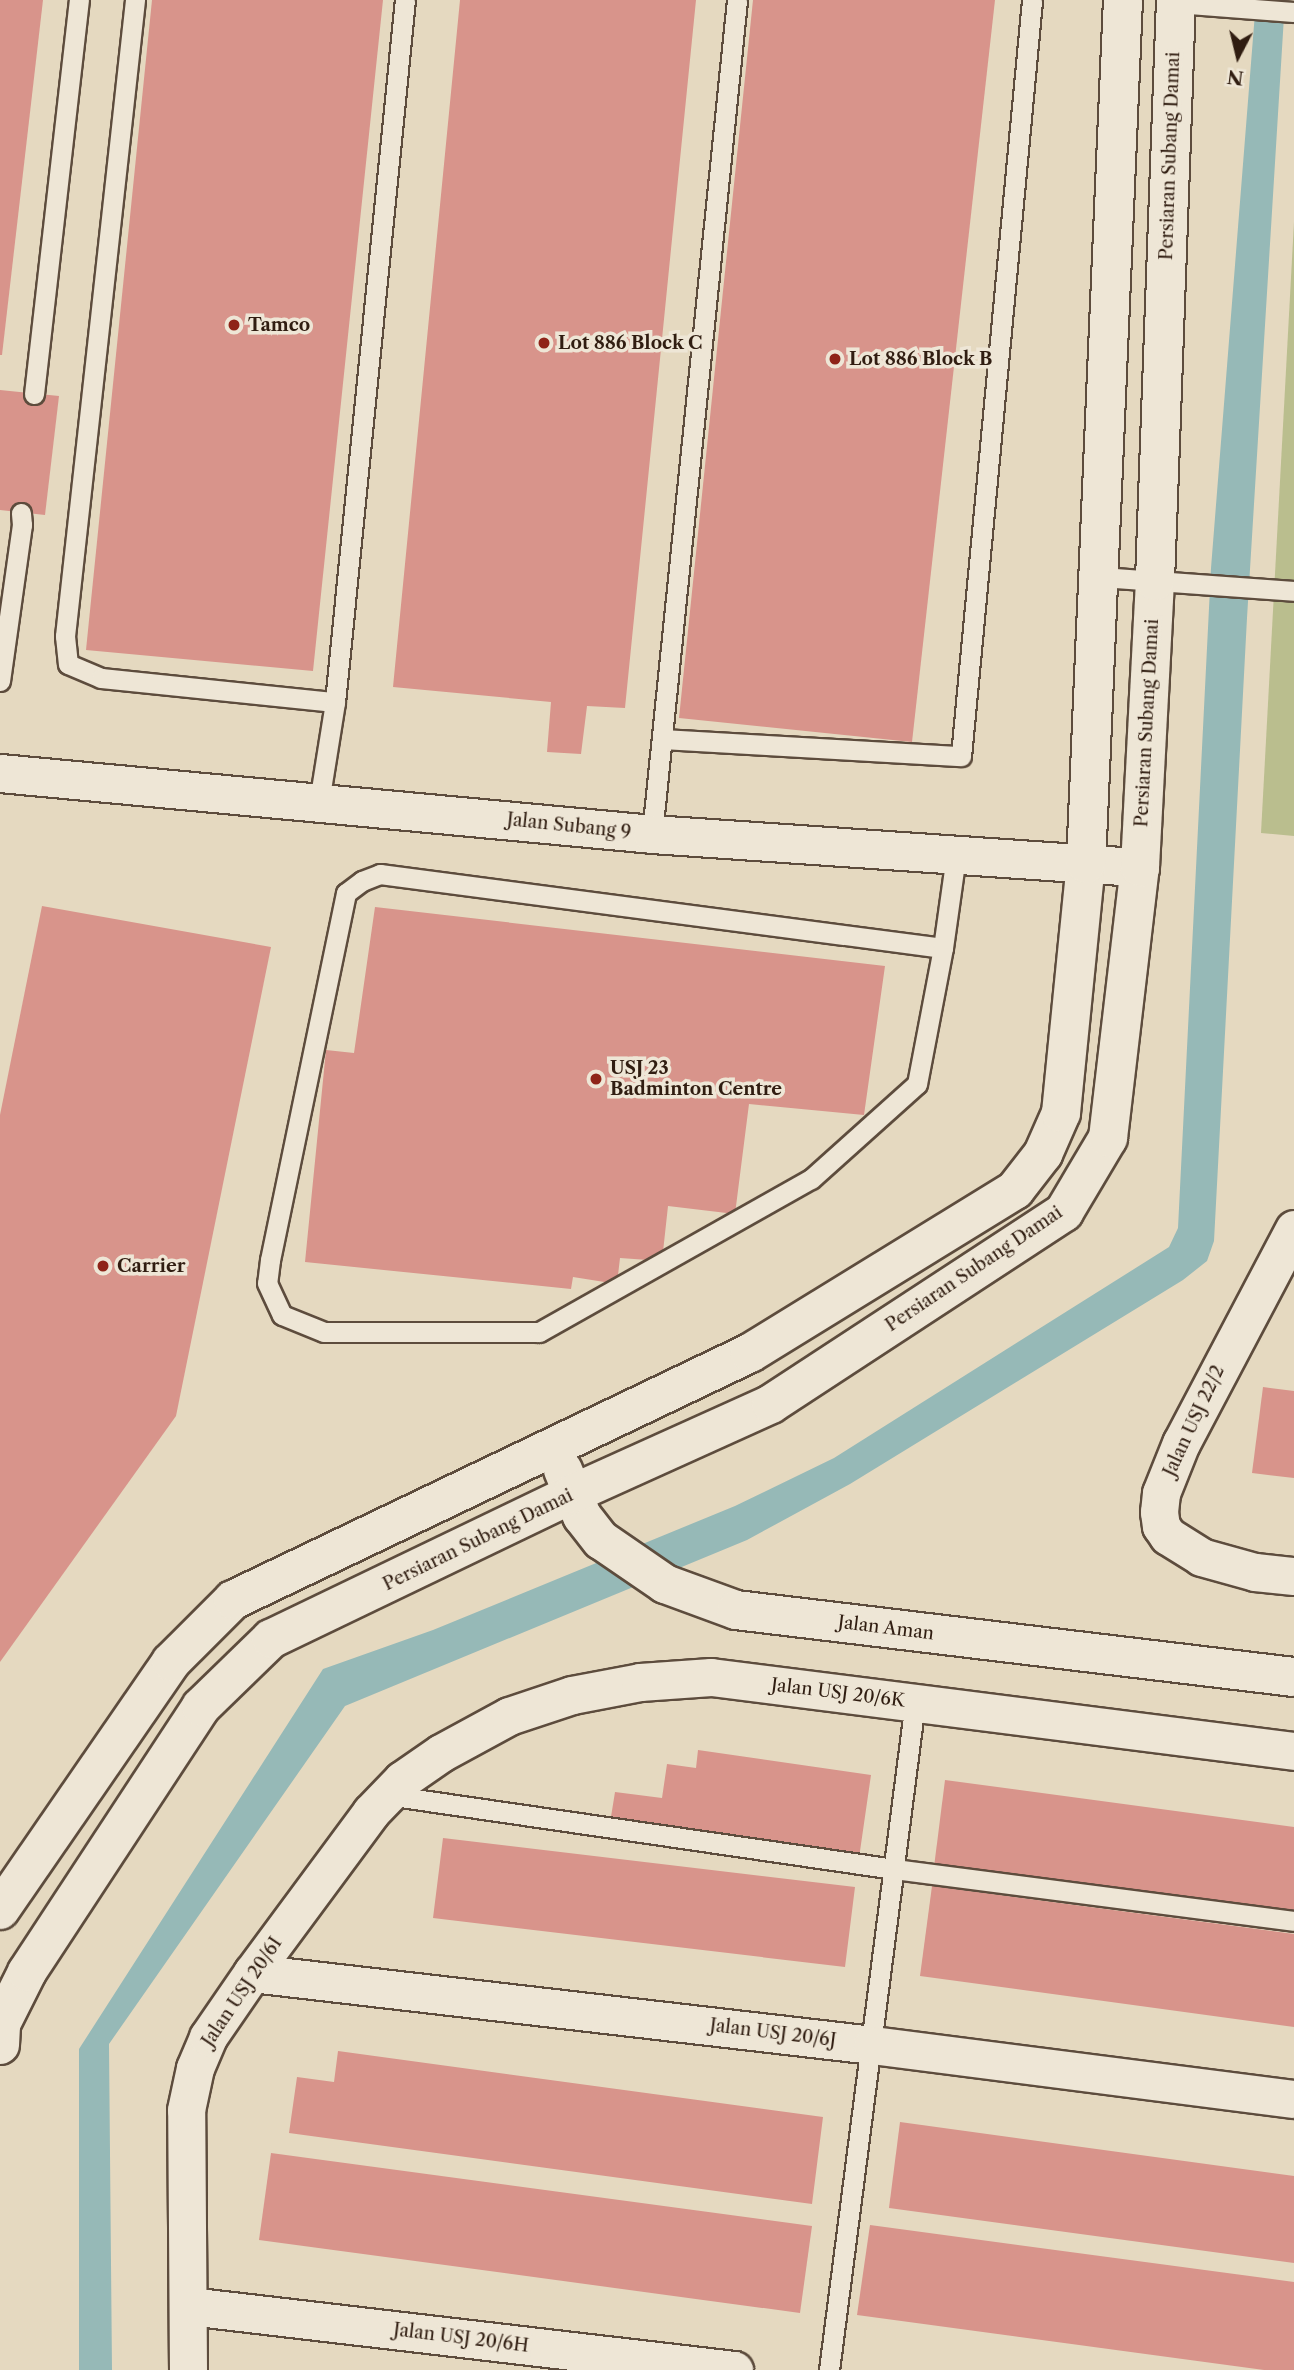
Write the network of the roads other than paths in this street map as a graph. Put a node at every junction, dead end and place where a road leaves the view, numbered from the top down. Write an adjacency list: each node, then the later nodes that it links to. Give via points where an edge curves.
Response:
1 (79, 0): 9 (lane)
2 (135, 0): 16 (lane, via 65,636 68,664 101,678)
3 (405, 0): 16 (lane)
4 (737, 0): 17 (lane)
5 (1032, 0): 17 (lane, via 961,756)
6 (1123, 0): 11 (street)
7 (1176, 2): 8 (lane); 12 (street, Persiaran Subang Damai)
8 (1294, 12)
9 (34, 394)
10 (21, 513): 14 (lane)
11 (1100, 577): 12 (lane); 22 (street)
12 (1170, 581): 13 (lane); 23 (street, Persiaran Subang Damai)
13 (1285, 590)
14 (2, 661): 15 (lane)
15 (0, 681)
16 (335, 702): 19 (lane)
17 (663, 739): 20 (lane)
18 (0, 773): 19 (street, Jalan Subang 9)
19 (319, 802): 20 (street, Jalan Subang 9)
20 (652, 834): 21 (street, Jalan Subang 9)
21 (956, 855): 22 (street, Jalan Subang 9); 24 (lane)
22 (1086, 864): 23 (street, Jalan Subang 9); 26 (street, via 1061,1113 1043,1154 1015,1190 750,1353)
23 (1140, 867): 27 (street, Persiaran Subang Damai, via 1108,1138 1064,1212 771,1404)
24 (943, 948): 24 (lane, via 917,1084 811,1180 539,1332 324,1332 282,1315 267,1283 270,1260 346,893 362,881 380,874)
25 (1294, 1229): 28 (street, Jalan USJ 22/2, via 1181,1443 1161,1493 1159,1512 1168,1536 1200,1557 1255,1572)
26 (554, 1445): 27 (street, Jalan Aman); 34 (street, via 233,1600 171,1662)
27 (577, 1505): 29 (street, Jalan Aman, via 601,1540 665,1584 748,1612); 37 (street, Persiaran Subang Damai, via 271,1639 201,1707 27,1972 1,2024)
28 (1294, 1576)
29 (1294, 1677)
30 (915, 1702): 31 (street, Jalan USJ 20/6K); 32 (street, Jalan USJ 20/6K, via 711,1677 640,1682 572,1695 509,1716 441,1754); 33 (lane)
31 (1294, 1751)
32 (395, 1788): 33 (lane); 36 (street, Jalan USJ 20/6I, via 371,1812)
33 (894, 1869): 35 (lane); 38 (lane)
34 (0, 1909)
35 (1294, 1921)
36 (252, 1973): 38 (street, Jalan USJ 20/6J); 40 (street, Jalan USJ 20/6I, via 208,2037 186,2109)
37 (0, 2045)
38 (872, 2045): 39 (street, Jalan USJ 20/6J); 43 (lane)
39 (1294, 2099)
40 (189, 2306): 41 (street, Jalan USJ 20/6I); 42 (street, Jalan USJ 20/6H)
41 (188, 2370)
42 (734, 2370)
43 (829, 2370)

